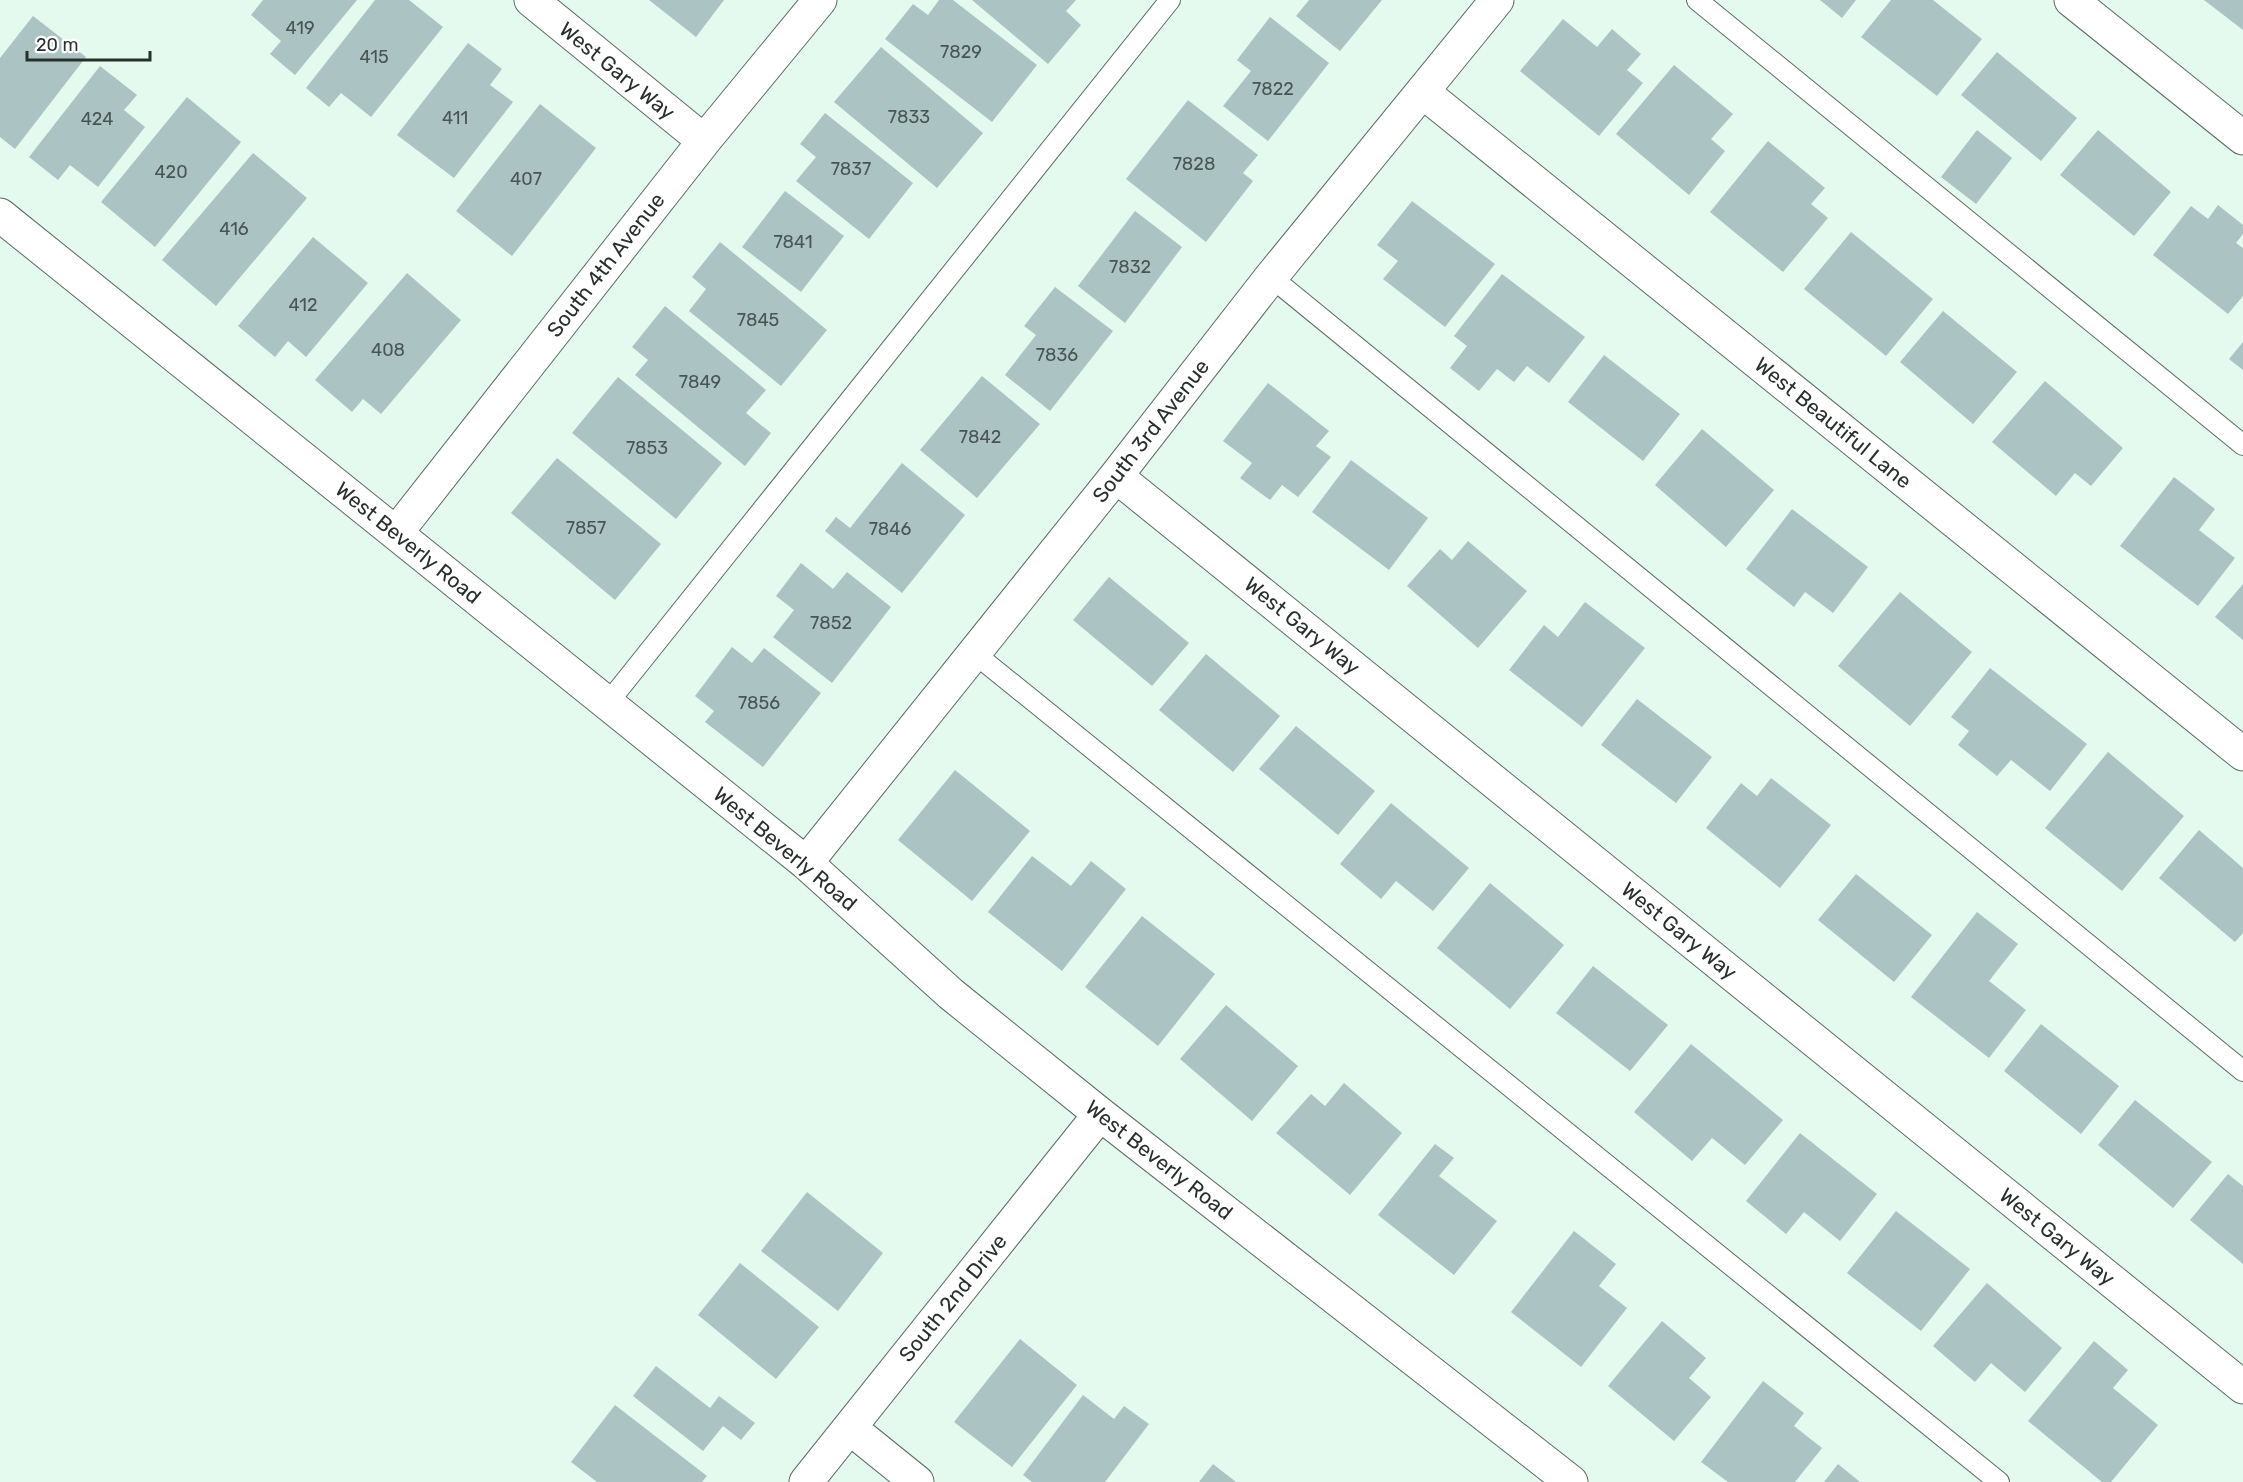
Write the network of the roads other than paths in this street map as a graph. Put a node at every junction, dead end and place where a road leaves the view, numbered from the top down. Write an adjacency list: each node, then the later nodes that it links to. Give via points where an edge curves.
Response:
1 (531, 0): 9 (street, West Gary Way)
2 (820, 0): 9 (street, South 4th Avenue)
3 (1170, 0): 16 (lane)
4 (1497, 0): 7 (street, South 3rd Avenue)
5 (1697, 0): 12 (lane)
6 (2071, 0): 8 (street)
7 (1423, 92): 11 (street, South 3rd Avenue); 17 (street, West Beautiful Lane)
8 (2243, 138)
9 (704, 141): 14 (street, South 4th Avenue)
10 (0, 215): 14 (street, West Beverly Road)
11 (1271, 277): 13 (street, South 3rd Avenue); 19 (lane)
12 (2243, 445)
13 (1116, 476): 15 (street, South 3rd Avenue); 21 (street, West Gary Way)
14 (396, 532): 16 (street, West Beverly Road)
15 (974, 653): 18 (street, South 3rd Avenue); 26 (lane)
16 (607, 704): 18 (street, West Beverly Road)
17 (2243, 754)
18 (806, 863): 20 (street, West Beverly Road, via 951,994)
19 (2243, 1071)
20 (1100, 1114): 22 (street, South 2nd Drive); 25 (street, West Beverly Road)
21 (2243, 1387)
22 (850, 1428): 23 (street, South 2nd Drive); 24 (street)
23 (806, 1482)
24 (917, 1482)
25 (1571, 1482)
26 (1999, 1482)

